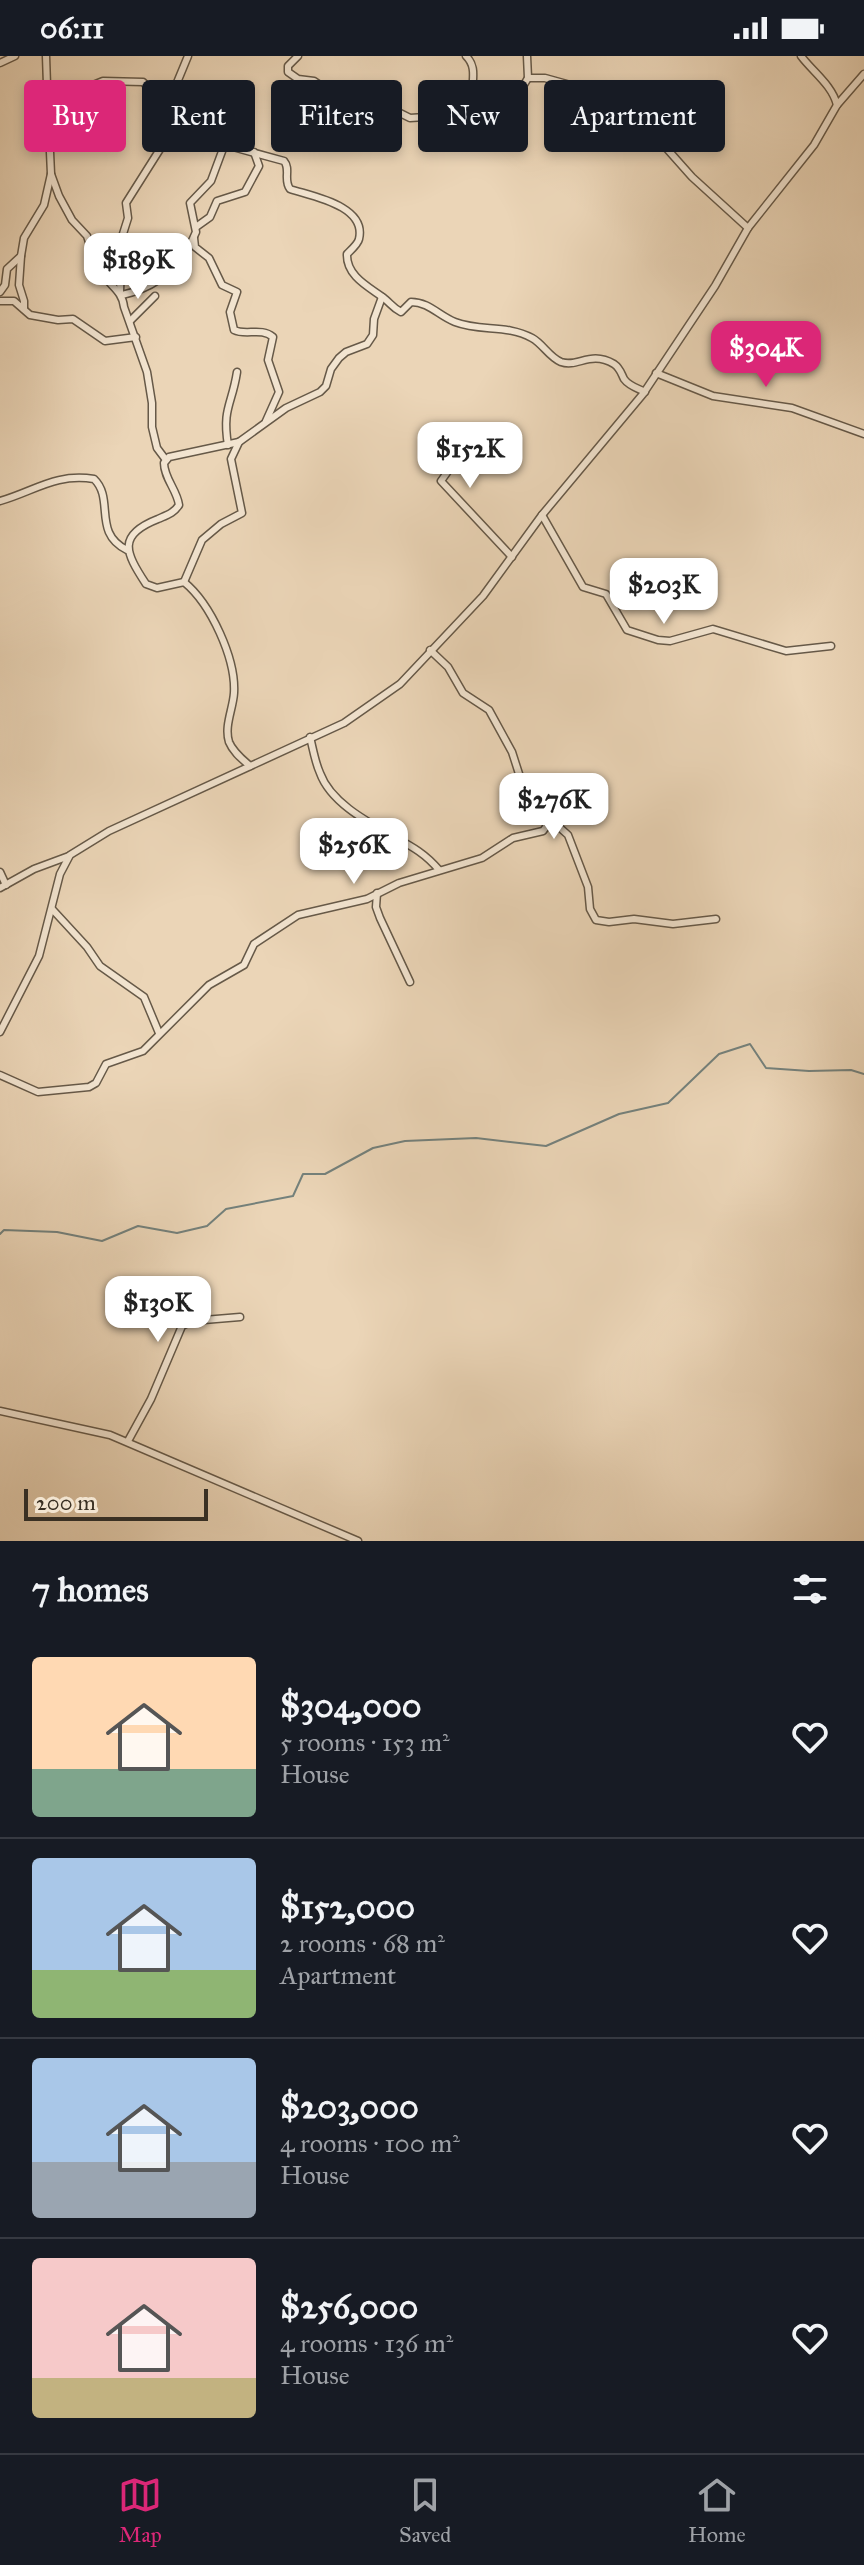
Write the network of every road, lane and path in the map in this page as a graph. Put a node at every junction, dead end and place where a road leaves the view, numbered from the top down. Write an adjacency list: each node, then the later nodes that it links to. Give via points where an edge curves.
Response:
1 (15, 56): 8 (street)
2 (46, 56): 11 (street)
3 (188, 56): 12 (street)
4 (298, 56): 15 (street, via 288,66 292,77 311,80 339,98)
5 (466, 56): 13 (street, via 475,69)
6 (527, 56): 10 (street)
7 (801, 56): 14 (street, via 833,91)
8 (0, 63)
9 (864, 74): 14 (street)
10 (528, 78): 22 (street, via 592,91 597,111 624,132 660,141)
11 (47, 80)
12 (178, 80)
13 (473, 80)
14 (837, 105): 22 (street, via 814,145)
15 (418, 117)
16 (50, 152): 20 (street)
17 (158, 152): 26 (street, via 126,203)
18 (222, 152): 21 (street, via 211,181 190,203)
19 (254, 152): 21 (street, via 259,166 245,192 216,202 210,217); 28 (street, via 286,163 290,189 337,204 355,221 359,239 347,261 364,286)
20 (51, 174): 24 (street, via 44,205 25,236); 26 (street, via 101,263 107,284)
21 (196, 227): 23 (street)
22 (748, 228): 34 (street)
23 (194, 238): 26 (street, via 169,274 136,292); 36 (street, via 221,283 237,292 230,312 234,330 273,337 268,360 279,392)
24 (21, 256): 25 (street, via 7,269); 30 (street)
25 (0, 292)
26 (121, 293): 31 (street)
27 (155, 296): 31 (street)
28 (382, 297): 35 (street, via 398,311 418,302 465,326 502,327 531,338 563,363 590,357 610,362); 36 (street, via 370,342 339,358 320,392)
29 (0, 301): 30 (street, via 12,300)
30 (24, 309): 32 (street, via 30,315 73,319 105,341)
31 (130, 321): 32 (street)
32 (136, 337): 41 (street, via 147,372 157,448)
33 (237, 372): 40 (street, via 224,422)
34 (656, 373): 35 (street); 37 (street, via 713,396 792,408)
35 (645, 392): 43 (street)
36 (265, 423): 39 (street)
37 (864, 434)
38 (450, 441): 45 (street, via 461,453 441,481)
39 (239, 442): 40 (street); 46 (street, via 231,459 242,513 202,540)
40 (228, 445): 41 (street)
41 (166, 460): 44 (street, via 165,473 179,505 132,533)
42 (0, 501): 44 (street, via 67,477 94,479 101,488 110,536)
43 (542, 515): 45 (street); 47 (street, via 583,587 606,594 632,633 670,641 713,629 786,651)
44 (127, 550): 46 (street, via 150,587)
45 (512, 557): 48 (street, via 483,596)
46 (184, 582): 50 (street, via 224,642 234,690 229,740)
47 (831, 646)
48 (430, 650): 49 (street, via 377,701); 51 (street, via 463,693 489,710 521,780)
49 (310, 737): 50 (street); 53 (street, via 332,794 427,855)
50 (250, 766): 52 (street, via 109,831)
51 (547, 817): 53 (street, via 543,831); 58 (street, via 571,841 596,920 673,924)
52 (70, 855): 55 (street); 57 (street)
53 (439, 870): 56 (street)
54 (0, 872): 55 (street)
55 (3, 886)
56 (377, 893): 59 (street, via 380,918); 61 (street, via 288,921 256,943 244,965 209,985)
57 (52, 909): 60 (street, via 39,956); 61 (street, via 100,966 144,997)
58 (716, 919)
59 (410, 982)
60 (0, 1032)
61 (159, 1033): 62 (street, via 143,1051 106,1064 96,1083 84,1089 38,1092)
62 (0, 1075)
63 (240, 1317): 65 (street, via 182,1326)
64 (0, 1411): 65 (street)
65 (128, 1441): 66 (street)
66 (358, 1541)

